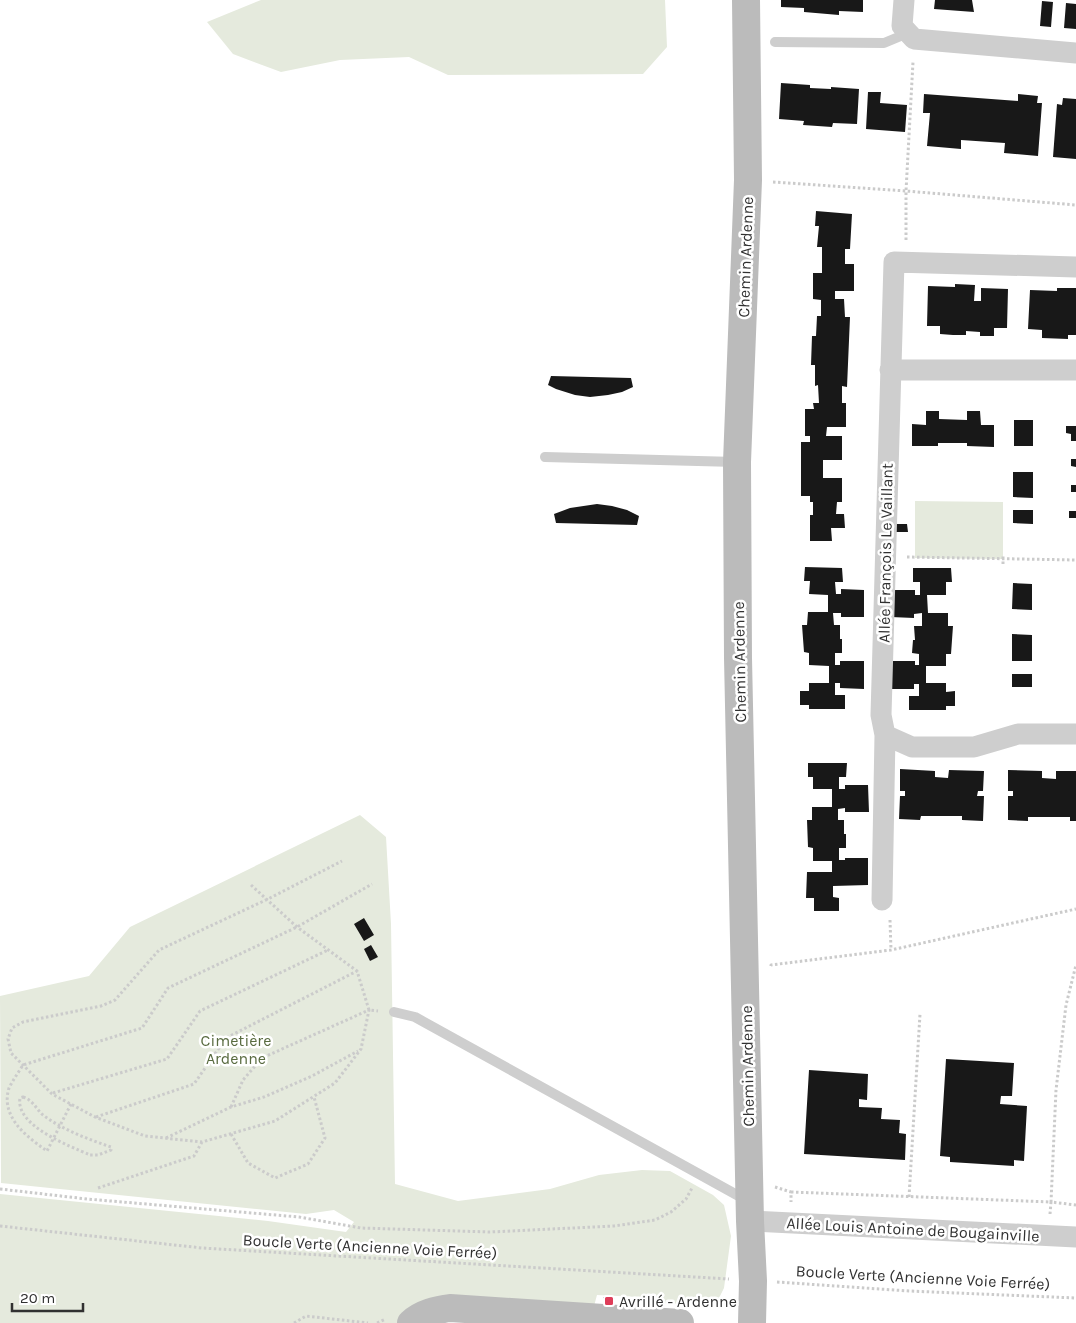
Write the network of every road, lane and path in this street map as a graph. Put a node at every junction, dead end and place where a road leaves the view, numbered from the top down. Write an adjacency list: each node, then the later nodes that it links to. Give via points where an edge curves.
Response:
1 (746, 0): 6 (street, Chemin Ardenne)
2 (904, 0): 3 (street, via 902,26)
3 (911, 36): 4 (lane, via 884,42); 5 (street); 7 (path)
4 (775, 42)
5 (1076, 52)
6 (748, 180): 7 (path); 14 (street, Chemin Ardenne)
7 (906, 190): 8 (path); 9 (path)
8 (1076, 206)
9 (906, 262): 10 (street); 11 (street, Allée François Le Vaillant, via 894,262)
10 (1076, 267)
11 (890, 370): 12 (street); 16 (street, Allée François Le Vaillant)
12 (1076, 370)
13 (545, 457): 14 (lane)
14 (737, 462): 56 (street, Chemin Ardenne)
15 (1003, 554): 18 (path)
16 (884, 557): 18 (path); 20 (street, Allée François Le Vaillant, via 881,715)
17 (1076, 560): 18 (path)
18 (1003, 562)
19 (1076, 734): 20 (street, via 1018,734 974,747 912,746)
20 (886, 735): 25 (street, Allée François Le Vaillant)
21 (342, 861): 24 (path)
22 (372, 884): 27 (path)
23 (251, 885): 24 (path)
24 (268, 899): 27 (path); 37 (path, via 159,950 115,1000 102,1006 23,1022 12,1028 8,1039 11,1053)
25 (882, 900): 29 (path, via 890,910)
26 (1076, 909): 29 (path)
27 (297, 927): 28 (path); 37 (path, via 168,988 142,1028)
28 (328, 950): 31 (path); 38 (path, via 200,1011 167,1059)
29 (891, 950): 32 (path, via 770,965)
30 (1076, 965): 54 (path, via 1066,1005 1056,1090)
31 (357, 971): 33 (path); 42 (path, via 226,1038 194,1084)
32 (770, 974)
33 (369, 1010): 34 (path); 36 (path); 41 (path, via 262,1058 243,1080)
34 (394, 1012): 48 (lane, via 415,1017)
35 (920, 1014): 53 (path)
36 (361, 1049): 39 (path, via 336,1083); 41 (path, via 312,1076)
37 (23, 1065): 38 (path); 45 (path, via 8,1089 4,1103 9,1118 22,1133 47,1151)
38 (52, 1094): 40 (path)
39 (314, 1096): 44 (path, via 275,1122); 44 (path, via 325,1138 308,1164 276,1178 248,1163)
40 (71, 1104): 42 (path); 43 (path)
41 (231, 1107): 46 (path)
42 (95, 1117): 46 (path, via 145,1136)
43 (60, 1125): 45 (path); 45 (path, via 43,1115 27,1098 20,1098 22,1113 35,1127); 45 (path, via 111,1147 111,1150 90,1155)
44 (231, 1134): 47 (path)
45 (54, 1138)
46 (166, 1138): 47 (path)
47 (202, 1142): 50 (path, via 194,1156)
48 (700, 1174): 51 (path, via 686,1199 655,1220 614,1226 490,1232 361,1228 299,1217); 56 (lane)
49 (771, 1185): 52 (path)
50 (98, 1188)
51 (0, 1189)
52 (791, 1192): 53 (path); 58 (path)
53 (909, 1197): 54 (path)
54 (1051, 1202): 55 (path); 57 (path)
55 (1076, 1205)
56 (750, 1211): 58 (street, Allée Louis Antoine de Bougainville); 68 (street, Chemin Ardenne)
57 (1050, 1219)
58 (789, 1223): 60 (street, Allée Louis Antoine de Bougainville)
59 (0, 1226): 61 (path, Boucle Verte (Ancienne Voie Ferrée), via 202,1248)
60 (1076, 1237)
61 (731, 1280)
62 (773, 1282): 63 (path, Boucle Verte (Ancienne Voie Ferrée))
63 (1076, 1298)
64 (294, 1323): 65 (path, via 306,1316)
65 (368, 1323)
66 (411, 1323): 67 (street, via 424,1314 450,1308)
67 (680, 1323)
68 (752, 1323)

